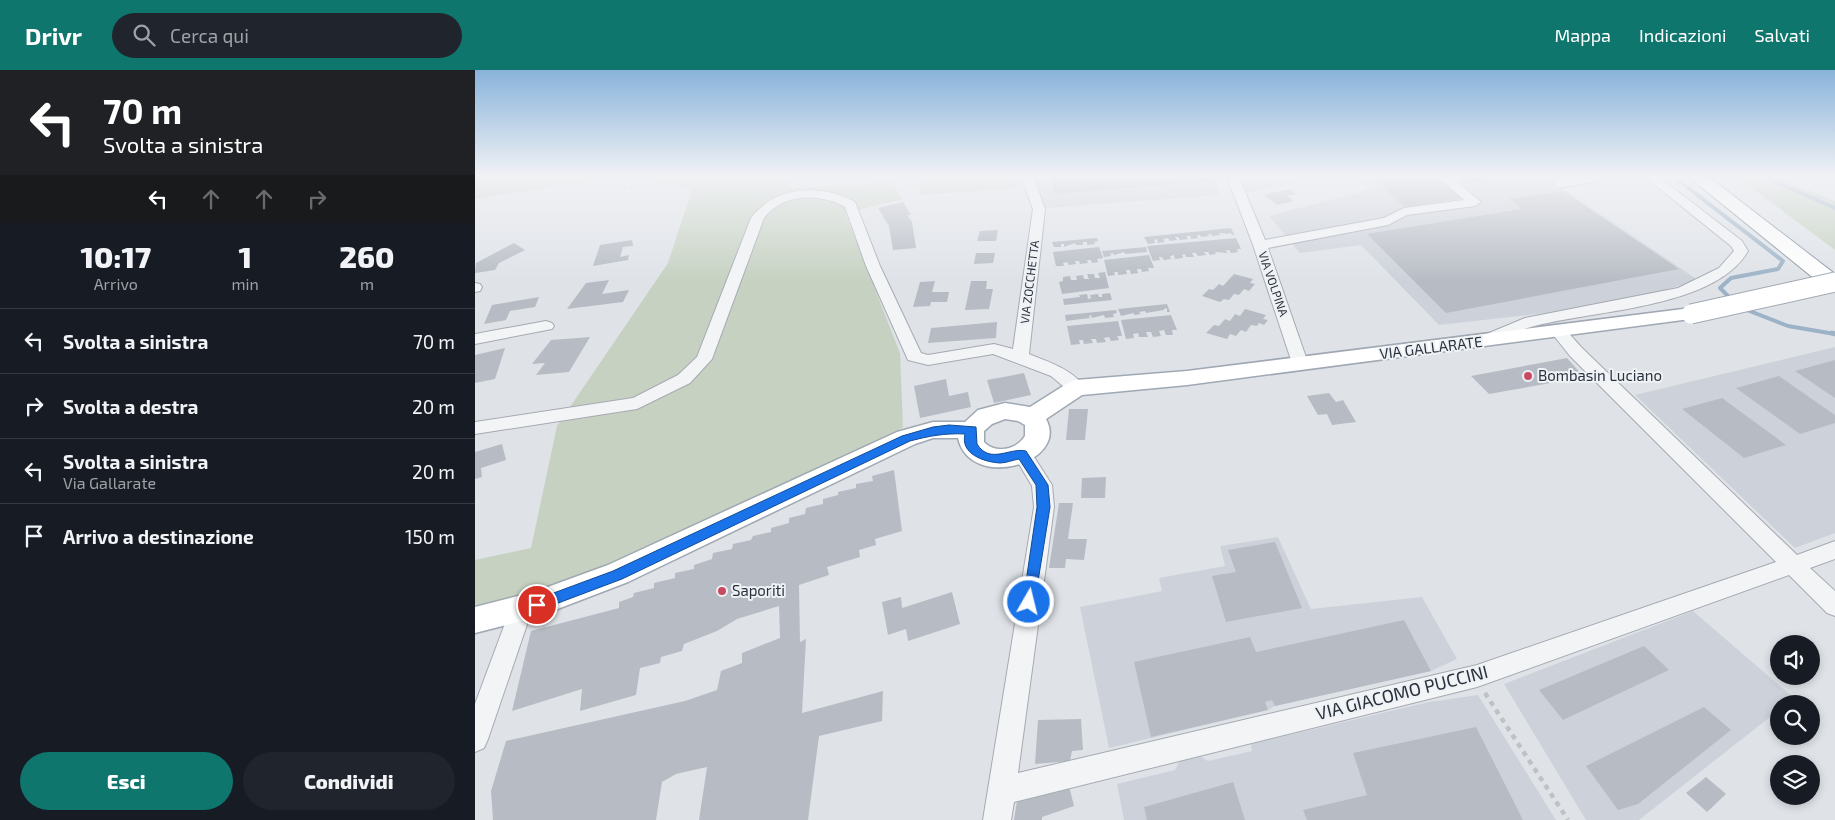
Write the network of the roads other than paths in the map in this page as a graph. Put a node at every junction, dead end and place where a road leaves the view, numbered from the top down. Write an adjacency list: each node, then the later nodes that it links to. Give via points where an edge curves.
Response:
1 (761, 212): 20 (street, via 704,359 684,379 637,403)
2 (854, 212): 16 (street, via 873,266 914,356 928,360 994,349)
3 (1039, 212): 16 (street, VIA ZOCCHETTA)
4 (1246, 212): 9 (street, VIA VOLPINA)
5 (1404, 212): 9 (street, via 1388,221)
6 (1696, 212): 15 (street, via 1741,250 1737,259 1701,284 1682,292 1525,324)
7 (1743, 212): 11 (highway)
8 (1764, 212): 10 (highway)
9 (1259, 245): 17 (street, VIA VOLPINA)
10 (1835, 267)
11 (1835, 283): 13 (main road, VIA GALLARATE, bridge, via 1691,314)
12 (546, 326): 14 (street)
13 (1559, 332): 15 (main road, VIA GALLARATE); 24 (street)
14 (475, 339)
15 (1479, 342): 17 (main road, VIA GALLARATE)
16 (1020, 357): 18 (street, via 1057,372)
17 (1300, 363): 18 (main road, VIA GALLARATE)
18 (1076, 388): 19 (main road, VIA GALLARATE)
19 (1033, 417): 21 (main road, via 1015,411 999,412 985,417); 22 (main road, via 1038,423 1039,436)
20 (475, 428)
21 (972, 430): 22 (main road, via 971,444 982,455 1001,459); 26 (main road, via 933,430 906,438 617,575)
22 (1022, 454): 29 (street, via 1042,485 1043,507)
23 (1835, 550): 24 (street, VIA GIACOMO PUCCINI)
24 (1793, 564): 25 (street); 29 (street, VIA GIACOMO PUCCINI, via 1475,676)
25 (1835, 606)
26 (521, 610): 27 (main road); 28 (street)
27 (475, 620)
28 (475, 739)
29 (1001, 791): 30 (street)
30 (997, 820)

